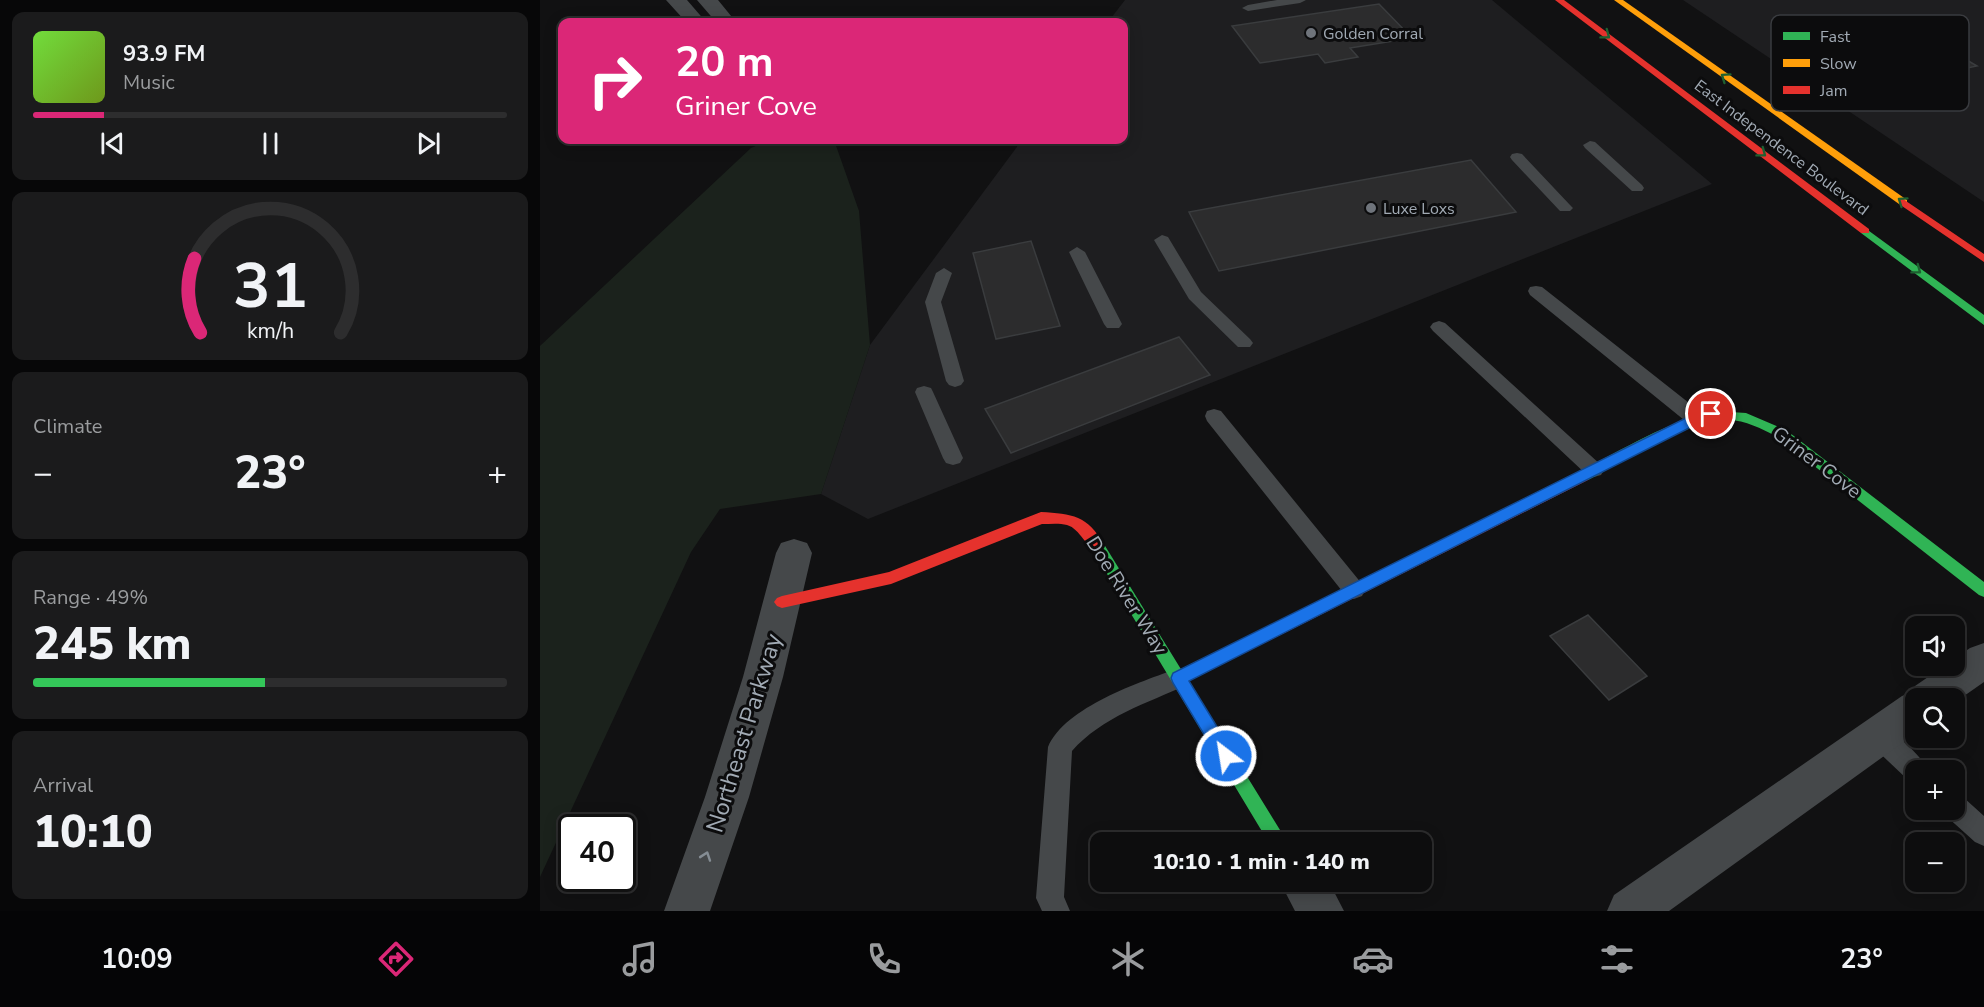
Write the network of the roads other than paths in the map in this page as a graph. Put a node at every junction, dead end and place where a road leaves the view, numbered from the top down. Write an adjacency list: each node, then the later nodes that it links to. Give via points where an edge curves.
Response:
1 (676, 0): 7 (street)
2 (707, 0): 8 (street)
3 (1300, 0): 6 (lane)
4 (1559, 0): 20 (main road, East Independence Boulevard, one-way to 20)
5 (1618, 0): 9 (main road, East Independence Boulevard, one-way to 5)
6 (1248, 8)
7 (692, 18)
8 (723, 18)
9 (1771, 108)
10 (1775, 111): 17 (main road, East Independence Boulevard, one-way to 10)
11 (1590, 145): 13 (lane)
12 (1517, 158): 14 (lane)
13 (1637, 188)
14 (1565, 208)
15 (1162, 240): 23 (lane, via 1195,295)
16 (1077, 252): 21 (lane)
17 (1984, 259)
18 (944, 273): 24 (lane, via 933,302)
19 (1536, 291): 27 (lane)
20 (1984, 321)
21 (1113, 324)
22 (1438, 327): 29 (lane)
23 (1244, 343)
24 (955, 381)
25 (924, 392): 28 (lane)
26 (1214, 416): 31 (lane)
27 (1696, 419): 29 (main road, Griner Cove); 32 (main road, Griner Cove, via 1711,414 1738,414 1765,423)
28 (953, 458)
29 (1594, 470): 31 (main road, Griner Cove)
30 (794, 553): 33 (street, Northeast Parkway)
31 (1354, 590): 35 (main road, Griner Cove)
32 (1984, 591)
33 (782, 602): 35 (main road, Doe River Way, via 891,578 1041,518 1069,519 1092,536); 44 (street, Northeast Parkway, one-way to 33, via 764,677)
34 (1984, 660): 36 (street)
35 (1179, 678): 41 (main road, Doe River Way); 45 (lane, via 1090,718 1071,732 1060,747 1050,898)
36 (1945, 688)
37 (1905, 717): 38 (street)
38 (1878, 735): 39 (lane); 47 (street)
39 (1905, 760)
40 (1965, 816): 42 (lane)
41 (1272, 832)
42 (1984, 833)
43 (1309, 892): 46 (street)
44 (687, 911)
45 (1056, 911)
46 (1321, 911)
47 (1630, 911)

